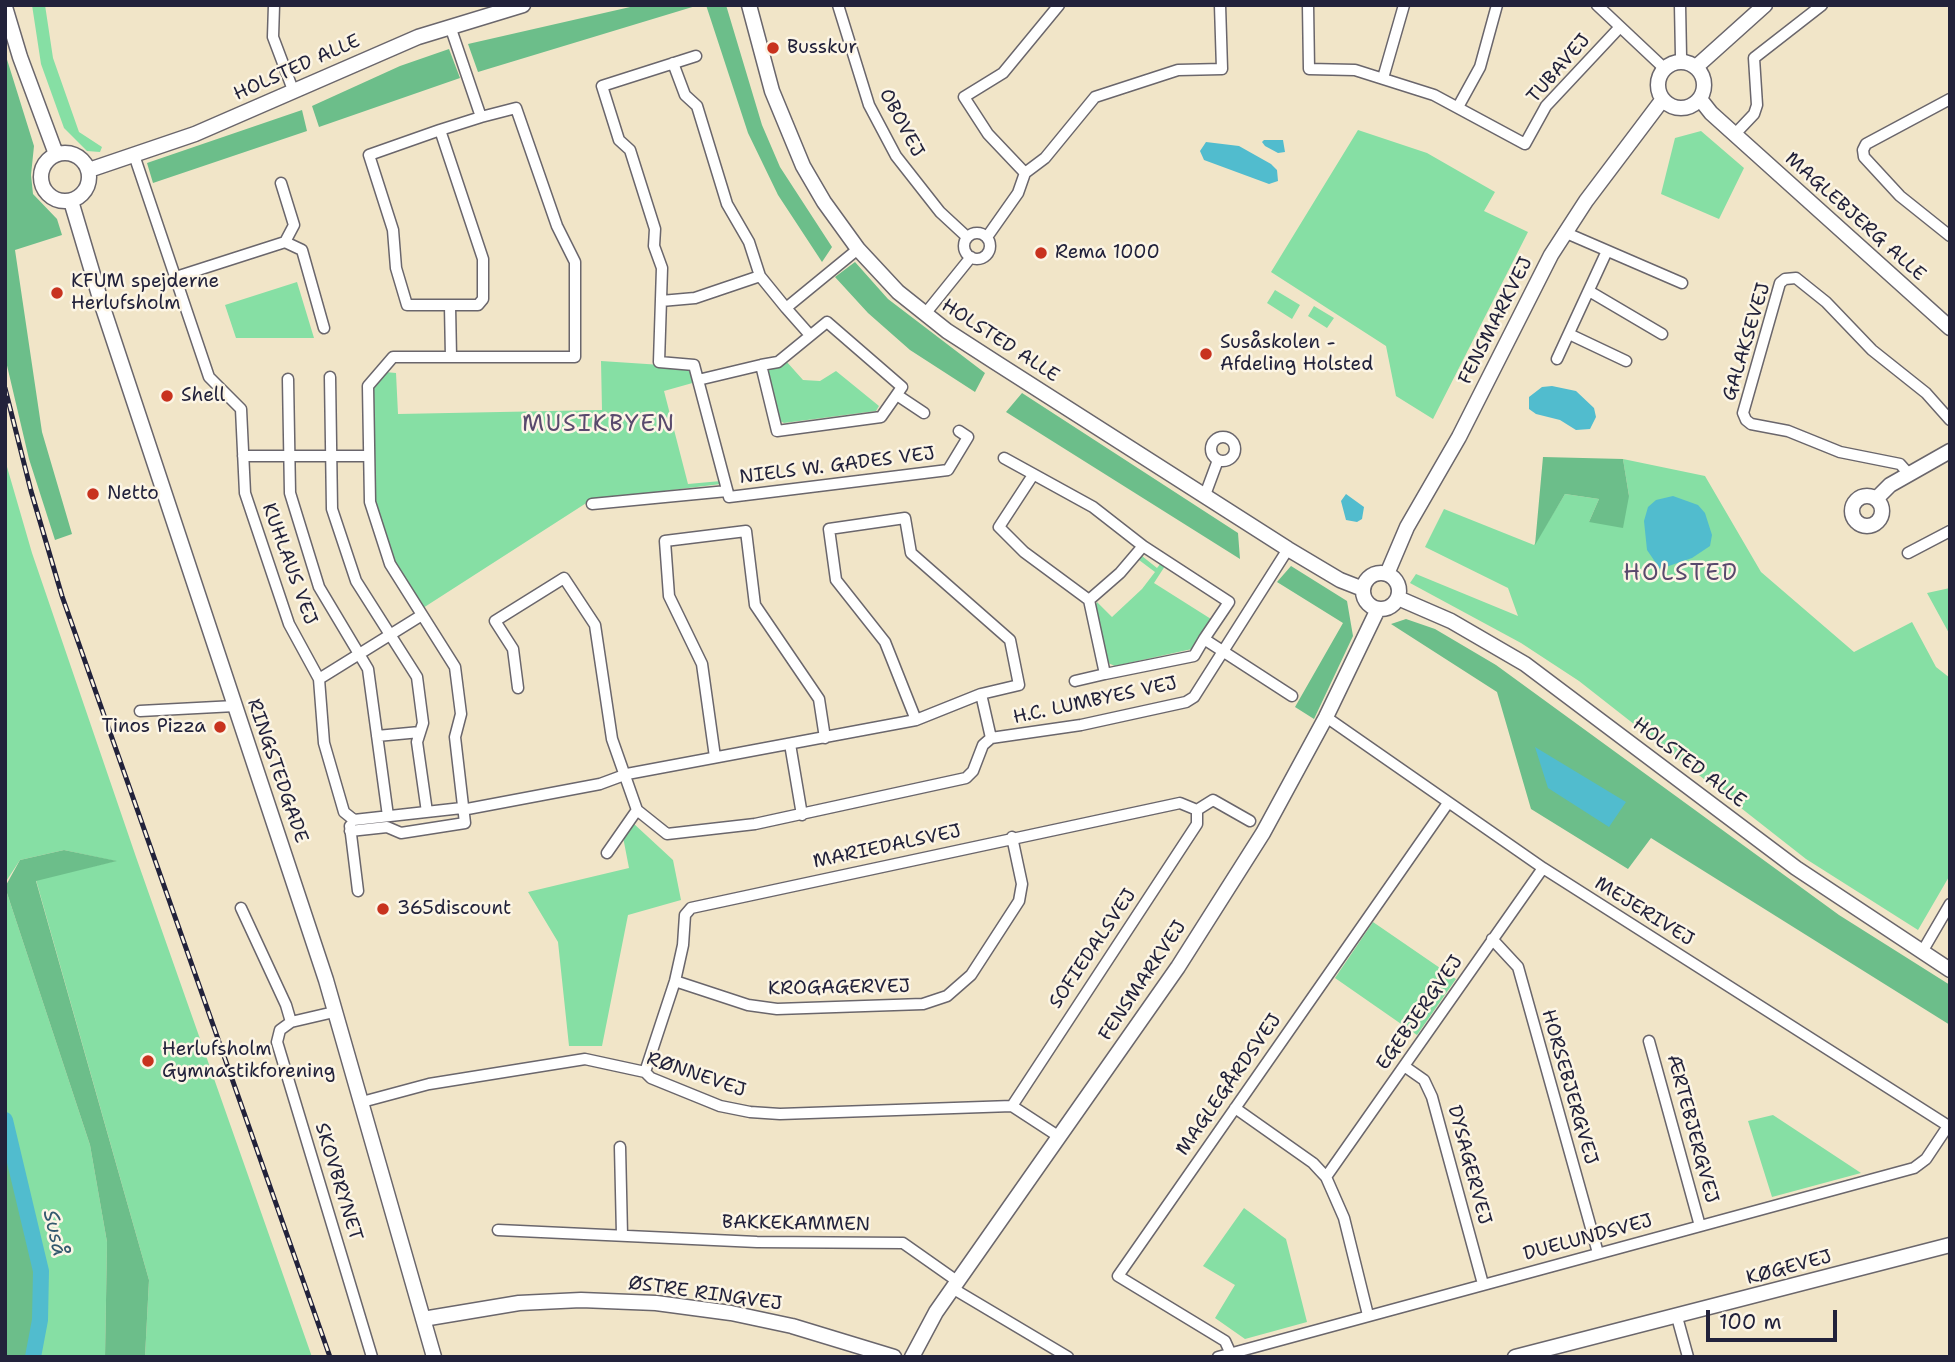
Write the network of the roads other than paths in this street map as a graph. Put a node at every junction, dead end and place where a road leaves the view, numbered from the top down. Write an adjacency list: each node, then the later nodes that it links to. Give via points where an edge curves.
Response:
1 (274, 5): 22 (street, via 273,37)
2 (523, 5): 15 (street, HOLSTED ALLE)
3 (749, 5): 41 (street, HOLSTED ALLE, via 784,126 824,202)
4 (838, 5): 38 (street, OBOVEJ, via 869,105 896,156 940,212)
5 (1059, 5): 33 (street, via 1003,74 964,97 988,134)
6 (1220, 5): 33 (street, via 1222,69 1178,69 1102,92 1045,158)
7 (1308, 5): 21 (street, TUBAVEJ, via 1309,69 1344,69)
8 (1404, 5): 21 (street)
9 (1497, 5): 26 (street, via 1480,67)
10 (1597, 5): 16 (street)
11 (1680, 5): 19 (street, via 1681,56)
12 (1765, 5): 19 (street)
13 (1822, 5): 29 (street, via 1755,58 1757,105)
14 (5, 7): 30 (street)
15 (450, 26): 22 (street, HOLSTED ALLE); 27 (street)
16 (1620, 27): 20 (street); 26 (street, TUBAVEJ, via 1546,106 1525,144)
17 (696, 57): 18 (street)
18 (673, 63): 44 (street, via 685,95 696,106 727,204 749,242); 48 (street, via 602,86 619,140 630,150 655,229 654,246 662,268)
19 (1690, 65): 20 (street); 24 (street, via 1704,79)
20 (1665, 69): 23 (street, via 1659,80)
21 (1383, 78): 26 (street, TUBAVEJ)
22 (293, 90): 31 (street, HOLSTED ALLE, via 205,130)
23 (1663, 99): 24 (street, via 1682,108); 36 (street, FENSMARKVEJ)
24 (1700, 99): 29 (street, MAGLEBJERG ALLE)
25 (1950, 99): 37 (street, via 1866,144 1863,150 1864,158 1900,196)
26 (1458, 107)
27 (481, 117): 28 (street); 57 (street, via 516,107 557,226 575,262 575,357)
28 (440, 130): 49 (street, via 483,259 482,303); 49 (street, via 369,155 393,230 396,268 407,305)
29 (1735, 134): 53 (street, MAGLEBJERG ALLE)
30 (56, 154): 32 (street, via 79,157); 35 (street, via 44,164 40,181 55,200)
31 (134, 155): 32 (street, HOLSTED ALLE); 45 (street, KUHLAUS VEJ)
32 (89, 170): 35 (street, via 88,186)
33 (1025, 173): 39 (street, via 1018,193)
34 (281, 183): 40 (street, via 294,225)
35 (71, 201): 101 (street, RINGSTEDGADE)
36 (1564, 232): 42 (street); 85 (street, FENSMARKVEJ, via 1459,437 1407,527)
37 (1950, 236)
38 (967, 237): 39 (street, via 979,233); 43 (street, via 964,248)
39 (987, 237): 43 (street, via 989,253 983,258)
40 (285, 242): 45 (street); 52 (street, via 302,250)
41 (858, 249): 50 (street); 51 (street, HOLSTED ALLE)
42 (1606, 253): 46 (street); 47 (street)
43 (971, 257): 51 (street)
44 (760, 276): 48 (street, via 695,298); 50 (street)
45 (176, 277): 72 (street, KUHLAUS VEJ, via 209,377 242,409)
46 (1682, 283)
47 (1589, 291): 55 (street); 56 (street)
48 (661, 301): 63 (street, via 659,362 694,365)
49 (450, 306): 57 (street)
50 (786, 308): 54 (street)
51 (925, 314): 78 (street, HOLSTED ALLE)
52 (324, 328)
53 (1950, 328)
54 (809, 334): 60 (street, via 778,362); 64 (street, via 827,322 902,387)
55 (1569, 334): 58 (street); 59 (street)
56 (1662, 334)
57 (451, 357): 71 (street, via 393,357 368,386)
58 (1557, 359)
59 (1626, 360)
60 (761, 365): 63 (street); 64 (street, via 777,431 881,417)
61 (330, 377): 70 (street)
62 (288, 379): 69 (street, KUHLAUS VEJ)
63 (698, 380): 77 (street, NIELS W. GADES VEJ)
64 (897, 395): 65 (street)
65 (924, 413)
66 (1950, 420): 75 (street, GALAKSEVEJ, via 1826,302 1796,278 1780,283 1743,413 1746,420 1840,452 1900,464)
67 (959, 431): 77 (street, NIELS W. GADES VEJ, via 968,437 948,470 729,497)
68 (1950, 451): 75 (street)
69 (289, 456): 70 (street); 72 (street); 94 (street, KUHLAUS VEJ, via 290,493 319,587)
70 (330, 456): 71 (street); 91 (street, via 332,509 351,569)
71 (369, 456): 90 (street, via 370,502 390,564)
72 (243, 457): 96 (street, KUHLAUS VEJ, via 245,493 284,612)
73 (1004, 458): 76 (street, H.C. LUMBYES VEJ)
74 (1218, 460): 78 (street)
75 (1909, 474): 79 (street)
76 (1033, 475): 82 (street, H.C. LUMBYES VEJ, via 1093,507); 88 (street, via 999,527 1024,552)
77 (727, 491): 80 (street, NIELS W. GADES VEJ)
78 (1205, 495): 83 (street, HOLSTED ALLE)
79 (1876, 499)
80 (592, 504)
81 (1950, 531): 84 (street)
82 (1143, 545): 88 (street); 92 (street, H.C. LUMBYES VEJ, via 1228,602)
83 (1288, 549): 86 (street, HOLSTED ALLE); 93 (street, H.C. LUMBYES VEJ)
84 (1908, 553)
85 (1387, 574): 86 (street, via 1371,576); 87 (street, via 1398,585)
86 (1363, 589): 89 (street, via 1368,604)
87 (1398, 598): 89 (street, via 1390,607); 128 (street, HOLSTED ALLE, via 1451,621 1525,664 1796,868)
88 (1089, 600): 95 (street, H.C. LUMBYES VEJ)
89 (1378, 609): 103 (street, FENSMARKVEJ)
90 (422, 615): 91 (street); 113 (street, via 455,667 461,714 455,737)
91 (391, 635): 94 (street); 105 (street, via 417,677)
92 (1205, 639): 93 (street); 95 (street, H.C. LUMBYES VEJ, via 1194,656)
93 (1223, 652): 100 (street); 108 (street, H.C. LUMBYES VEJ, via 1186,702 1081,725)
94 (359, 655): 96 (street); 106 (street, KUHLAUS VEJ, via 368,669)
95 (1105, 674): 97 (street, H.C. LUMBYES VEJ)
96 (319, 679): 120 (street, KUHLAUS VEJ, via 324,743)
97 (1076, 681)
98 (518, 688): 111 (street, via 513,649 495,621 564,578 595,625 612,739)
99 (981, 694): 104 (street, H.C. LUMBYES VEJ); 104 (street, H.C. LUMBYES VEJ, via 1019,685 1010,640 911,553 905,518 829,528 836,580 885,642); 108 (street, H.C. LUMBYES VEJ)
100 (1292, 696)
101 (235, 706): 102 (street); 131 (street, RINGSTEDGADE)
102 (140, 711)
103 (1326, 717): 112 (street, MEJERIVEJ); 140 (street, FENSMARKVEJ, via 1263,833 1178,967)
104 (916, 719): 107 (street, H.C. LUMBYES VEJ)
105 (420, 732): 106 (street); 116 (street, via 417,742)
106 (377, 736): 118 (street, KUHLAUS VEJ)
107 (825, 738): 109 (street, H.C. LUMBYES VEJ); 110 (street, via 819,699 755,605 746,531 665,541 669,596 702,664)
108 (991, 738): 117 (street, H.C. LUMBYES VEJ, via 966,778)
109 (790, 744): 110 (street, H.C. LUMBYES VEJ); 117 (street)
110 (715, 757): 111 (street, H.C. LUMBYES VEJ)
111 (627, 774): 113 (street, H.C. LUMBYES VEJ, via 600,784); 114 (street)
112 (1448, 803): 123 (street, MEJERIVEJ); 138 (street, MAGLEGÅRDSVEJ)
113 (462, 809): 116 (street); 120 (street, via 464,823 401,833 387,827)
114 (637, 810): 117 (street, H.C. LUMBYES VEJ, via 667,834); 122 (street)
115 (1197, 810): 119 (street, MARIEDALSVEJ, via 1213,800); 121 (street, MARIEDALSVEJ, via 1180,803); 137 (street, SOFIEDALSVEJ, via 1197,824)
116 (427, 812): 118 (street)
117 (802, 815)
118 (388, 816): 120 (street)
119 (1250, 821)
120 (350, 825): 124 (street, KUHLAUS VEJ)
121 (1012, 837): 130 (street, MARIEDALSVEJ, via 691,908 685,915); 130 (street, KROGAGERVEJ, via 1022,884 1018,903 971,975 947,996 923,1004 777,1009)
122 (607, 853)
123 (1543, 868): 127 (street, EGEBJERGVEJ); 139 (street, MEJERIVEJ)
124 (358, 891)
125 (1950, 904): 128 (street)
126 (241, 908): 132 (street)
127 (1492, 939): 134 (street, EGEBJERGVEJ); 147 (street, HORSEBJERGVEJ, via 1518,967)
128 (1922, 952): 129 (street, HOLSTED ALLE)
129 (1950, 970)
130 (675, 981): 135 (street, MARIEDALSVEJ)
131 (334, 1012): 132 (street); 136 (street, RINGSTEDGADE)
132 (290, 1022): 154 (street, SKOVBRYNET, via 280,1030 277,1042)
133 (1649, 1041): 143 (street, ÆRTEBJERGVEJ)
134 (1404, 1066): 142 (street, EGEBJERGVEJ); 149 (street, DYSAGERVEJ, via 1424,1080 1432,1097)
135 (645, 1072): 136 (street, RØNNEVEJ, via 575,1059 429,1084); 137 (street, RØNNEVEJ, via 720,1106 750,1112)
136 (362, 1102): 152 (street, RINGSTEDGADE)
137 (1012, 1106): 140 (street)
138 (1235, 1108): 142 (street, via 1314,1163); 153 (street, MAGLEGÅRDSVEJ, via 1118,1276 1226,1341)
139 (1949, 1126): 143 (street, DUELUNDSVEJ, via 1926,1159 1913,1168)
140 (1058, 1136): 148 (street, FENSMARKVEJ)
141 (620, 1147): 145 (street)
142 (1326, 1177): 150 (street, via 1344,1218)
143 (1700, 1226): 147 (street, DUELUNDSVEJ)
144 (498, 1230): 145 (street, BAKKEKAMMEN)
145 (622, 1235): 148 (street, BAKKEKAMMEN, via 903,1243)
146 (1950, 1245): 151 (street, KØGEVEJ)
147 (1598, 1253): 149 (street, DUELUNDSVEJ)
148 (955, 1284): 157 (street, FENSMARKVEJ); 158 (street, BAKKEKAMMEN)
149 (1483, 1284): 150 (street, DUELUNDSVEJ)
150 (1368, 1315): 153 (street, DUELUNDSVEJ)
151 (1677, 1317): 160 (street, KØGEVEJ); 161 (street)
152 (423, 1319): 155 (street, RINGSTEDGADE); 156 (street, ØSTRE RINGVEJ, via 519,1303 656,1303 792,1326)
153 (1230, 1352): 159 (street, DUELUNDSVEJ)
154 (372, 1357)
155 (434, 1357)
156 (894, 1357)
157 (912, 1357)
158 (1068, 1357)
159 (1218, 1357)
160 (1515, 1357)
161 (1688, 1357)

